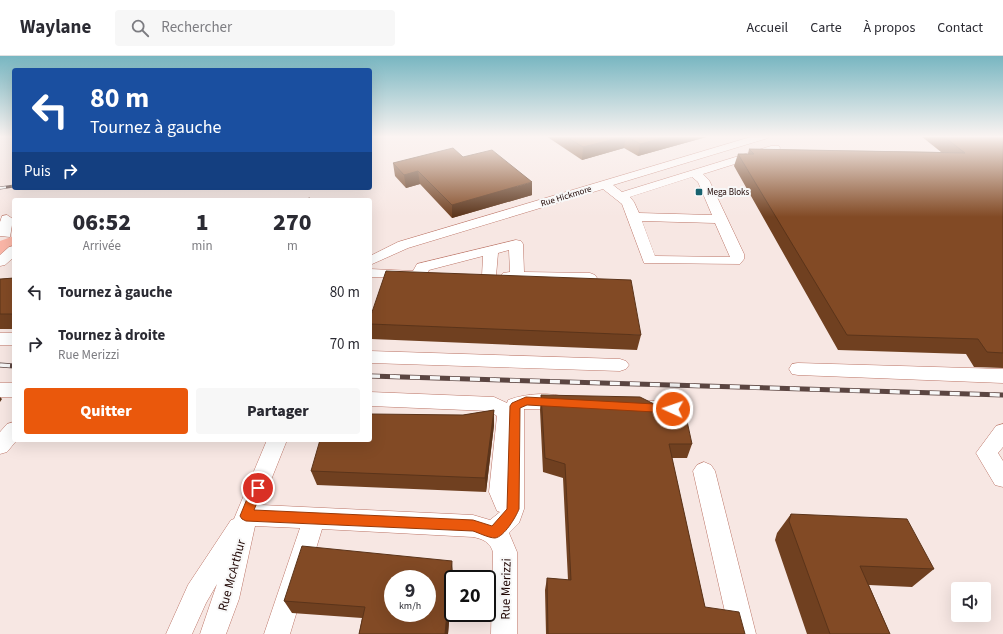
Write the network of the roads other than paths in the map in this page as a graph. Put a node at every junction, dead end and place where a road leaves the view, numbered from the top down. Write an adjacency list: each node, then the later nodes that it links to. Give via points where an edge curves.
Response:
1 (674, 163): 4 (street, Rue Hickmore)
2 (726, 163): 3 (street)
3 (694, 173): 5 (street); 8 (street, via 703,180)
4 (604, 184): 5 (street); 13 (street, Rue Hickmore, via 403,245)
5 (620, 196): 6 (street, via 630,203)
6 (634, 217): 8 (street); 8 (street, via 649,260 734,261 737,254)
7 (8, 219): 9 (street)
8 (720, 219)
9 (6, 234)
10 (491, 249): 12 (street); 20 (street); 21 (street, via 516,244)
11 (12, 252): 14 (street)
12 (459, 258): 18 (street, via 422,267); 18 (street, via 454,275)
13 (372, 260)
14 (0, 262)
15 (12, 265): 16 (street)
16 (0, 268)
17 (372, 273): 18 (street)
18 (420, 274)
19 (473, 275): 20 (street)
20 (489, 276): 21 (street)
21 (517, 276): 22 (street)
22 (590, 278)
23 (0, 339): 24 (street)
24 (12, 340)
25 (372, 357): 26 (street)
26 (620, 365)
27 (798, 369): 28 (street)
28 (1003, 376)
29 (0, 390): 30 (street)
30 (12, 390)
31 (372, 399): 41 (street, via 494,404 507,413 500,492 505,504)
32 (580, 404): 41 (street, via 526,401 515,406)
33 (619, 406): 34 (street)
34 (673, 409)
35 (12, 432): 38 (street)
36 (1003, 432): 40 (street, via 986,453)
37 (276, 442): 42 (street)
38 (0, 446)
39 (704, 471): 49 (street)
40 (1003, 478)
41 (513, 506): 44 (street, via 510,516)
42 (246, 516): 43 (street); 45 (street, via 197,594); 46 (street, Rue McArthur, via 226,599)
43 (314, 519): 44 (street, via 473,526); 47 (street)
44 (494, 532): 48 (street, Rue Merizzi, via 504,546 506,560)
45 (179, 634)
46 (213, 634)
47 (277, 634)
48 (504, 634)
49 (743, 634)

